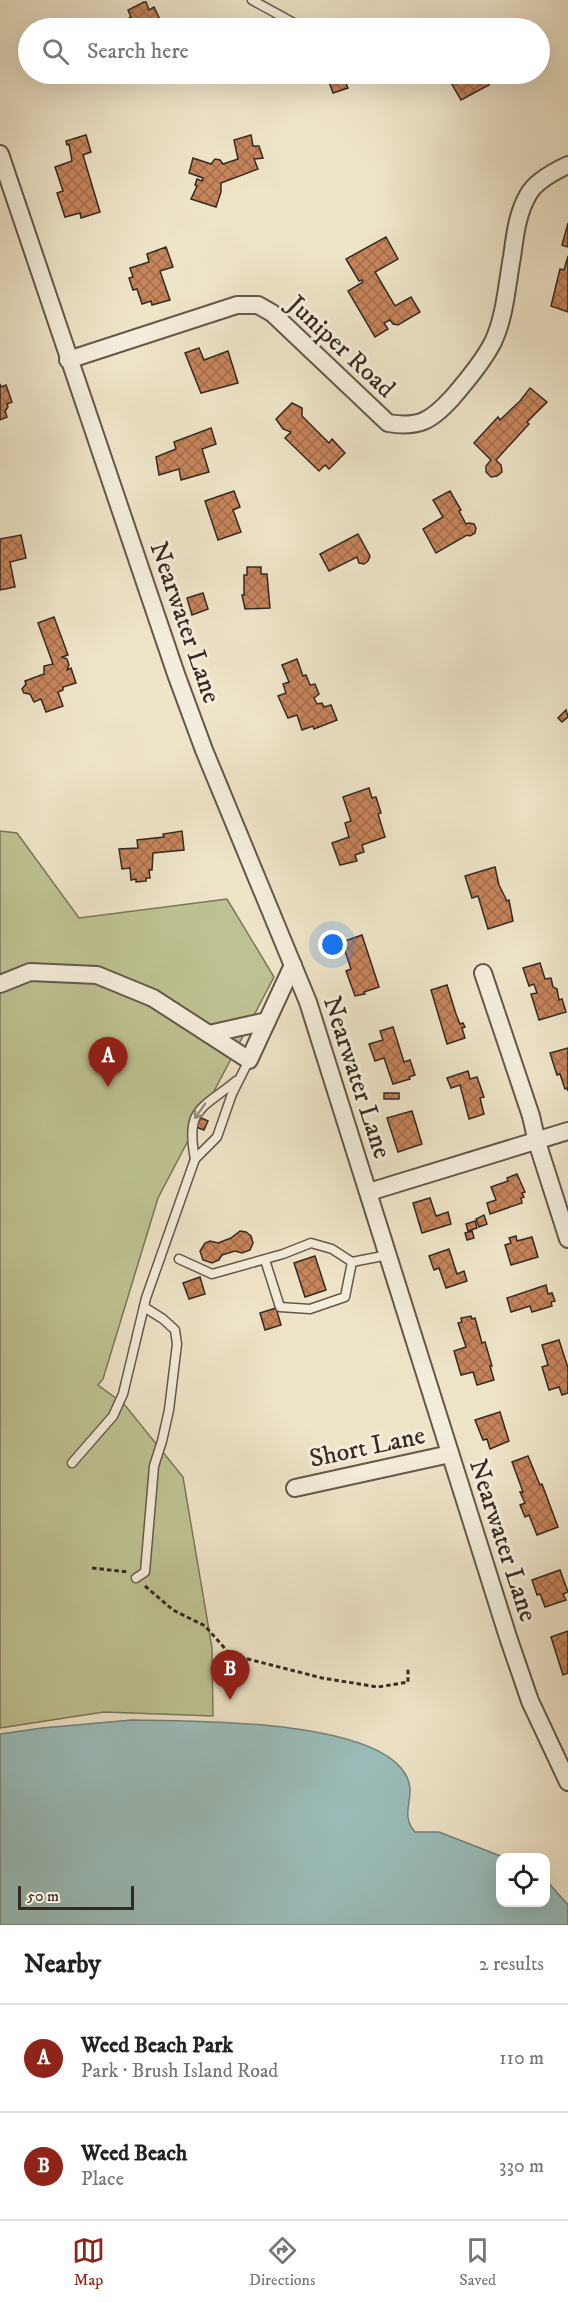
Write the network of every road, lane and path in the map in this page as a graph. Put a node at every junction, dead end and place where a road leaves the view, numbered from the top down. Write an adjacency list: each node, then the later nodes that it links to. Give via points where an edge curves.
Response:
1 (252, 0): 2 (lane)
2 (285, 18)
3 (0, 154): 5 (street, Nearwater Lane)
4 (568, 165): 5 (street, Juniper Road, via 554,171 529,193 519,218 493,342 462,387 438,413 420,423 388,423 258,305 237,305)
5 (68, 360): 6 (street, Nearwater Lane, via 204,750)
6 (293, 964): 9 (street); 16 (street, Nearwater Lane)
7 (483, 973): 14 (street)
8 (0, 984): 10 (street, via 30,972 97,975 153,998)
9 (267, 1021): 10 (street); 11 (street)
10 (209, 1034): 11 (street)
11 (249, 1060): 12 (lane)
12 (239, 1078): 15 (lane, via 217,1137); 15 (lane, one-way to 15, via 203,1105 196,1115 192,1133)
13 (568, 1131): 14 (street)
14 (537, 1142): 16 (street); 17 (street)
15 (195, 1159): 22 (lane)
16 (369, 1192): 18 (street, Nearwater Lane)
17 (568, 1239)
18 (388, 1255): 21 (lane); 23 (street, Nearwater Lane)
19 (179, 1259): 20 (lane, via 212,1274)
20 (265, 1260): 21 (lane, via 311,1243 332,1249); 21 (lane, via 280,1307 310,1309 345,1297)
21 (352, 1262)
22 (144, 1307): 24 (lane, via 123,1394 113,1416); 27 (lane, via 175,1330 177,1344 169,1410 154,1466 145,1572)
23 (450, 1454): 25 (street, Short Lane); 29 (street, Nearwater Lane, via 530,1701)
24 (72, 1463)
25 (295, 1488)
26 (92, 1568): 27 (path, via 122,1570)
27 (136, 1578): 28 (path, via 173,1610 205,1626 228,1652 240,1657 322,1678 378,1687 408,1682)
28 (408, 1669)
29 (568, 1782)

